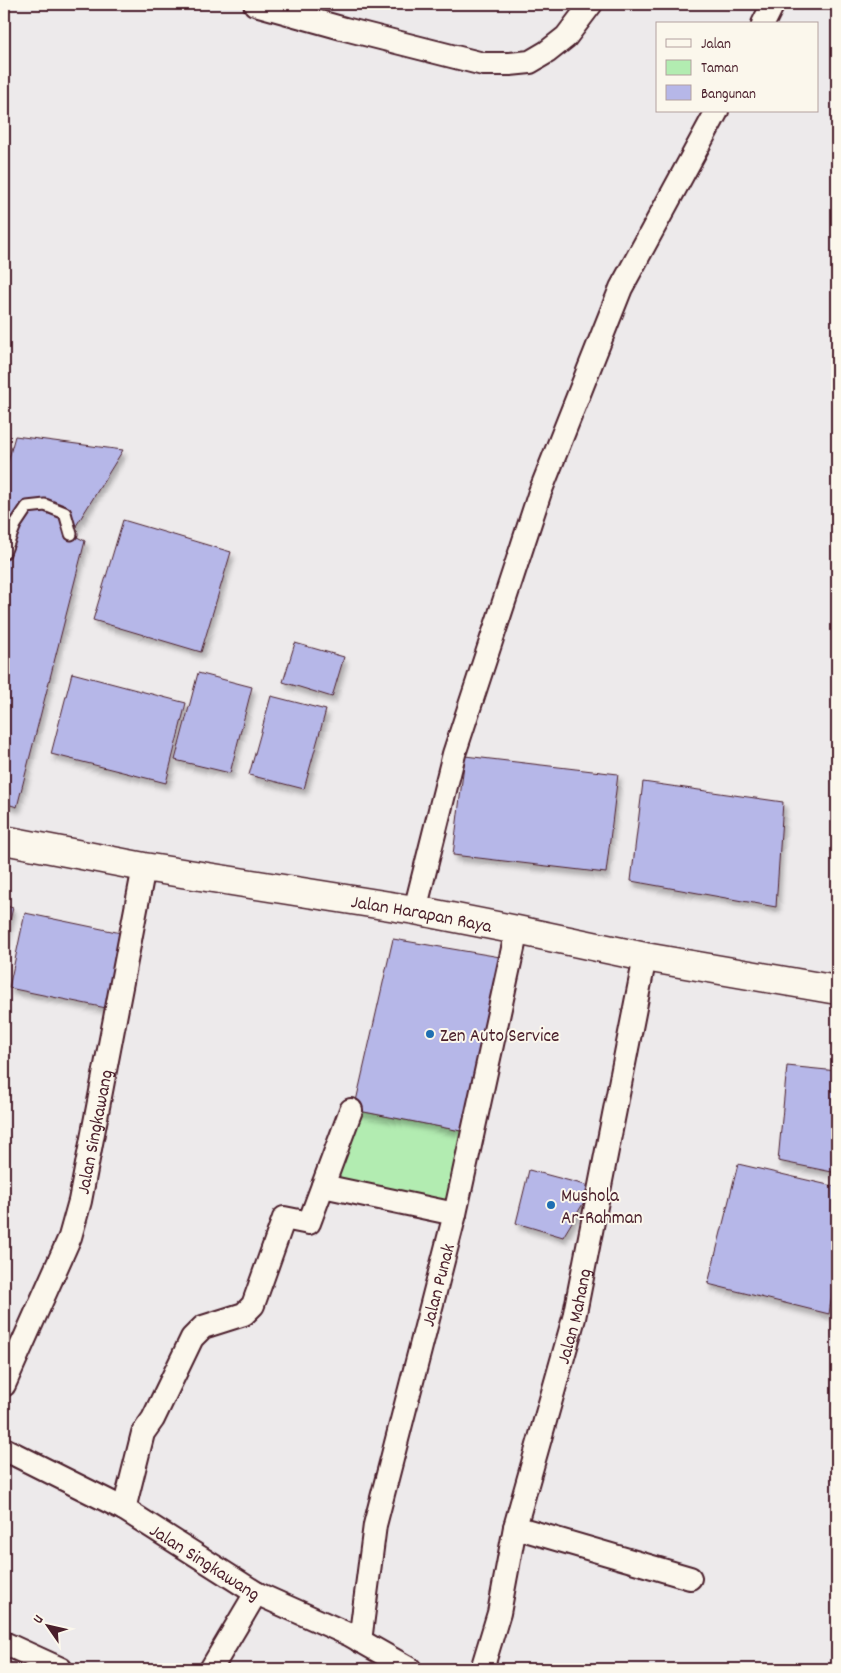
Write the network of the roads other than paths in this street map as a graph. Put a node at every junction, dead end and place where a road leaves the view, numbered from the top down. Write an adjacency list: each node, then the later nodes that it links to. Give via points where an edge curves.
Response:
1 (255, 4): 2 (street, via 482,64 510,64 530,62 547,52 566,36)
2 (591, 4)
3 (773, 4): 4 (street)
4 (764, 22)
5 (716, 112): 10 (street, via 621,288 540,492 454,754)
6 (71, 534): 7 (lane, via 65,513 46,505 27,507 15,525)
7 (4, 553)
8 (4, 840): 9 (main road, Jalan Harapan Raya)
9 (144, 867): 10 (main road, Jalan Harapan Raya); 17 (street, Jalan Singkawang, via 80,1201 70,1238)
10 (415, 910): 11 (main road, Jalan Harapan Raya)
11 (517, 930): 12 (main road, Jalan Harapan Raya); 16 (street, Jalan Punak)
12 (645, 957): 13 (main road, Jalan Harapan Raya); 20 (street, Jalan Mahang, via 574,1318)
13 (837, 990)
14 (350, 1110): 15 (street)
15 (324, 1186): 16 (street); 19 (street, via 309,1223 284,1218 253,1305 244,1314 203,1327 192,1338 143,1433)
16 (455, 1214): 23 (street, Jalan Punak, via 375,1525)
17 (4, 1385)
18 (4, 1449): 19 (street, Jalan Singkawang)
19 (124, 1509): 22 (street, Jalan Singkawang)
20 (516, 1527): 21 (street); 28 (street, Jalan Mahang, via 499,1613)
21 (690, 1578)
22 (256, 1593): 23 (street, Jalan Singkawang); 26 (street)
23 (360, 1641): 27 (street, Jalan Singkawang)
24 (4, 1644): 25 (street)
25 (61, 1669)
26 (211, 1669)
27 (410, 1669)
28 (482, 1669)

